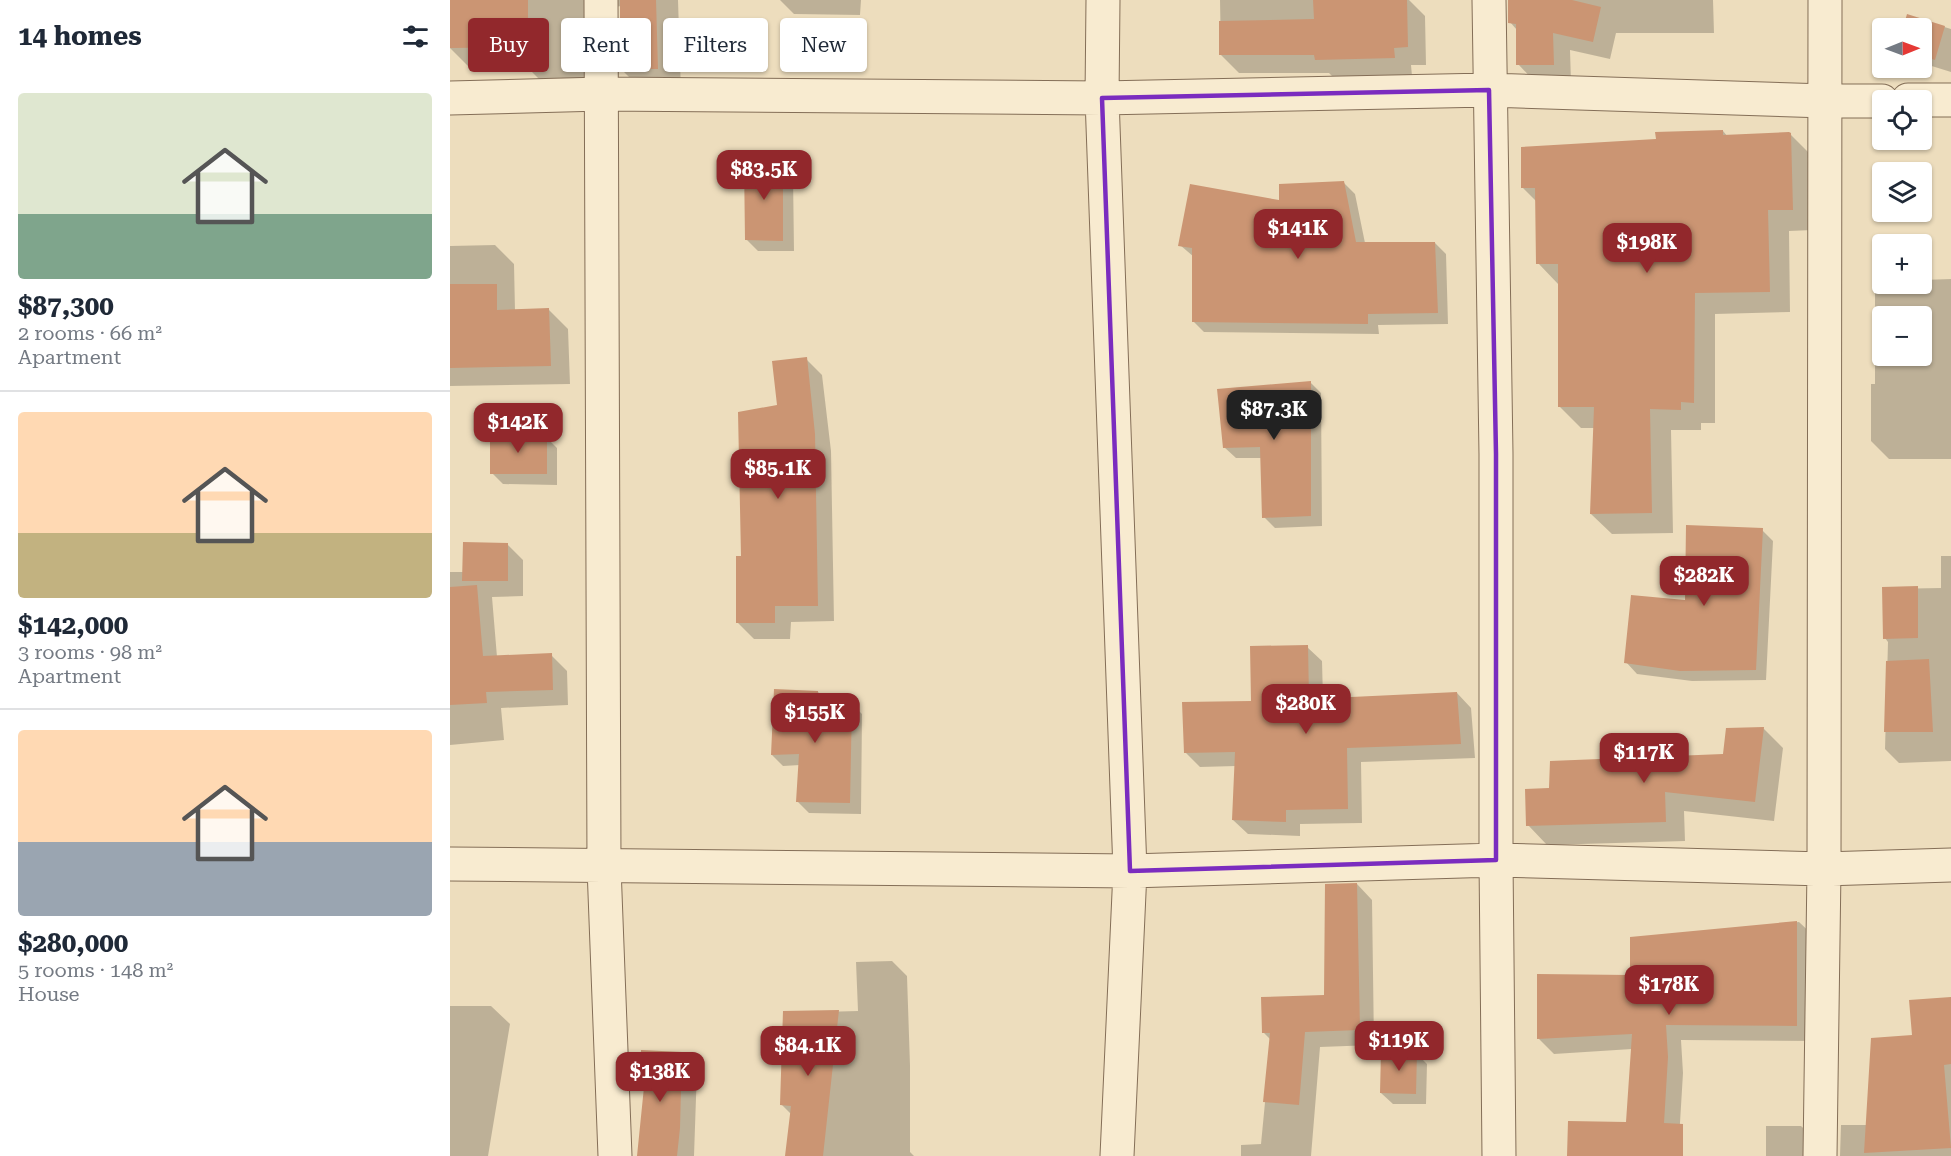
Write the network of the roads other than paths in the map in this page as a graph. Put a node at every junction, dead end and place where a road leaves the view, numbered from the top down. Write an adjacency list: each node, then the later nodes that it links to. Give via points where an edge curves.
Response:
1 (601, 0): 6 (street)
2 (1103, 0): 8 (street)
3 (1489, 0): 5 (street)
4 (1825, 0): 11 (street)
5 (1489, 90): 8 (street); 11 (street); 13 (street, via 1496,454)
6 (602, 94): 7 (street); 8 (street); 16 (street)
7 (450, 98)
8 (1102, 98): 18 (street)
9 (1932, 100): 10 (street)
10 (1951, 100)
11 (1826, 101): 12 (street); 17 (street)
12 (1872, 101)
13 (1496, 860): 17 (street); 18 (street); 21 (street)
14 (450, 864): 16 (street)
15 (1951, 865): 17 (street)
16 (604, 867): 18 (street); 19 (street)
17 (1824, 869): 22 (street)
18 (1130, 871): 20 (street)
19 (615, 1156)
20 (1117, 1156)
21 (1499, 1156)
22 (1820, 1156)

